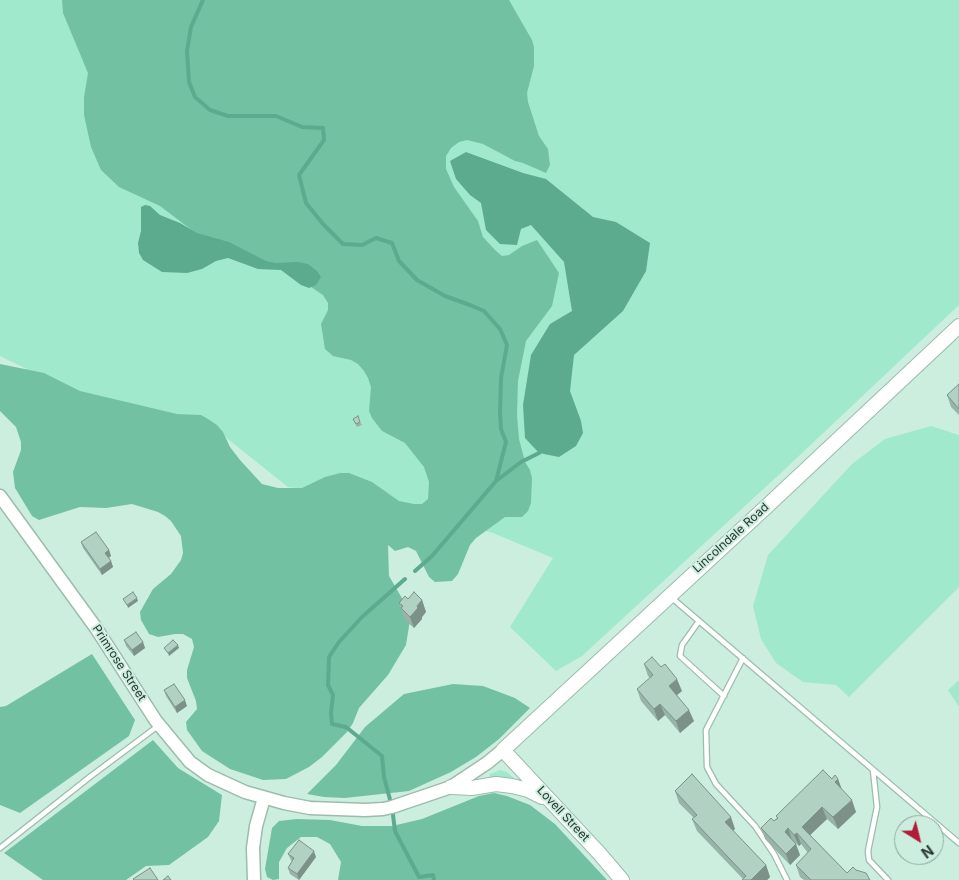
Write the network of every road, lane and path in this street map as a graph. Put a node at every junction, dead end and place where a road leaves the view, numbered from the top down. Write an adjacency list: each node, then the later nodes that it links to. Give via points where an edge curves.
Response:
1 (959, 326): 3 (main road, Lincolndale Road)
2 (0, 496): 7 (main road, Primrose Street, via 96,628)
3 (669, 595): 4 (lane); 8 (main road, Lincolndale Road)
4 (698, 621): 5 (lane); 6 (lane, via 682,645 680,656)
5 (743, 658): 6 (lane); 9 (lane)
6 (724, 696): 17 (lane, via 706,730 707,767 716,784 755,826)
7 (159, 725): 11 (main road, Primrose Street, via 190,762 208,775); 14 (lane)
8 (503, 750): 10 (main road, Primrose Street); 12 (main road, Lovell Street)
9 (873, 769): 13 (lane); 18 (lane, via 877,807 868,851 870,860)
10 (451, 787): 11 (main road, Primrose Street, via 392,807 364,810 310,808); 12 (main road, via 512,786 542,797)
11 (264, 798): 15 (main road, via 253,848)
12 (559, 810): 16 (main road, Lovell Street)
13 (959, 843)
14 (0, 848)
15 (254, 880)
16 (622, 880)
17 (787, 880)
18 (888, 880)

